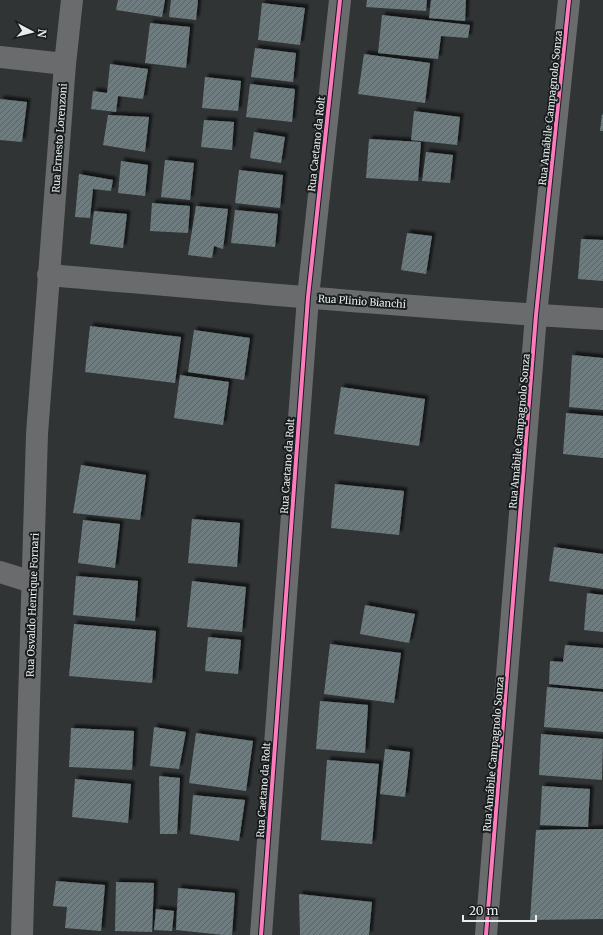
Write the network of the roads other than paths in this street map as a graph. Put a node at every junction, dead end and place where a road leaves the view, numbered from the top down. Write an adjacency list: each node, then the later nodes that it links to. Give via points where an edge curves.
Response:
1 (72, 0): 5 (street, Rua Ernesto Lorenzoni)
2 (340, 0): 7 (street, Rua Caetano da Rolt)
3 (569, 0): 8 (street, Rua Amábile Campagnolo Sonza)
4 (0, 57): 5 (street)
5 (65, 64): 6 (street, Rua Ernesto Lorenzoni)
6 (48, 275): 7 (street, Rua Plinio Bianchi); 11 (street, Rua Osvaldo Henrique Fornari, via 37,434)
7 (308, 297): 8 (street, Rua Plinio Bianchi); 13 (street, Rua Caetano da Rolt)
8 (536, 315): 9 (street, Rua Plinio Bianchi); 14 (street, Rua Amábile Campagnolo Sonza)
9 (603, 319)
10 (0, 572): 11 (street)
11 (32, 582): 12 (street, Rua Osvaldo Henrique Fornari)
12 (22, 935)
13 (261, 935)
14 (486, 935)

